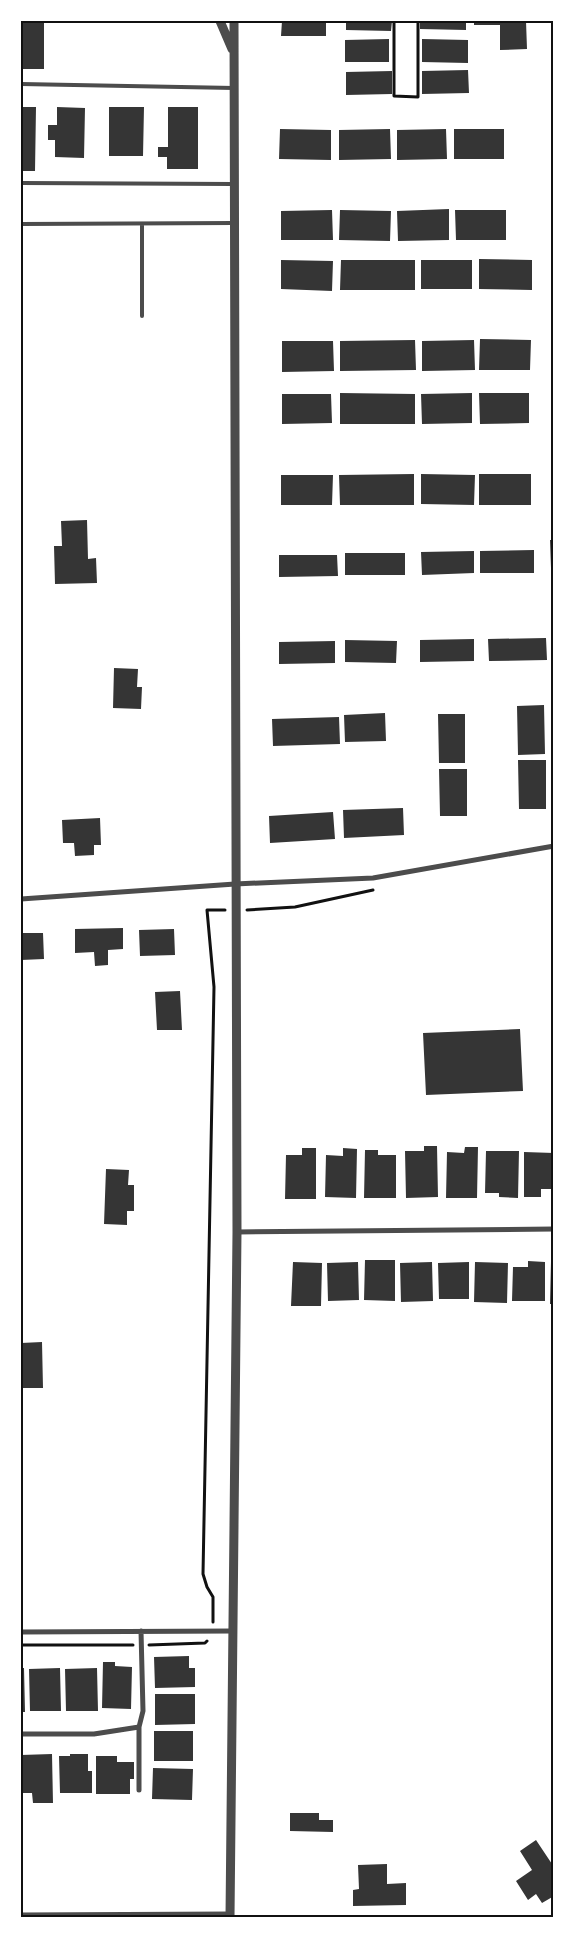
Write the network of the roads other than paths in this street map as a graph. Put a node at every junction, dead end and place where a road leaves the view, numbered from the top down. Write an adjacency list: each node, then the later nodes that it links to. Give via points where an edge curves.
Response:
1 (220, 21): 3 (street)
2 (234, 21): 3 (street)
3 (234, 54): 5 (street)
4 (21, 84): 5 (lane)
5 (234, 88): 7 (street)
6 (21, 183): 7 (lane)
7 (235, 184): 10 (street)
8 (21, 224): 9 (lane)
9 (142, 224): 10 (lane); 11 (lane)
10 (234, 224): 13 (street)
11 (142, 316)
12 (554, 846): 13 (street, via 373,878)
13 (236, 884): 14 (street); 16 (street)
14 (21, 899)
15 (554, 1229): 16 (street)
16 (237, 1232): 18 (street)
17 (141, 1631): 18 (street); 19 (street); 20 (street, via 143,1710)
18 (233, 1631): 25 (street)
19 (21, 1632)
20 (139, 1727): 21 (street, via 94,1734); 22 (street)
21 (21, 1734)
22 (139, 1790)
23 (21, 1915): 24 (street)
24 (68, 1916): 25 (street)
25 (230, 1916)

